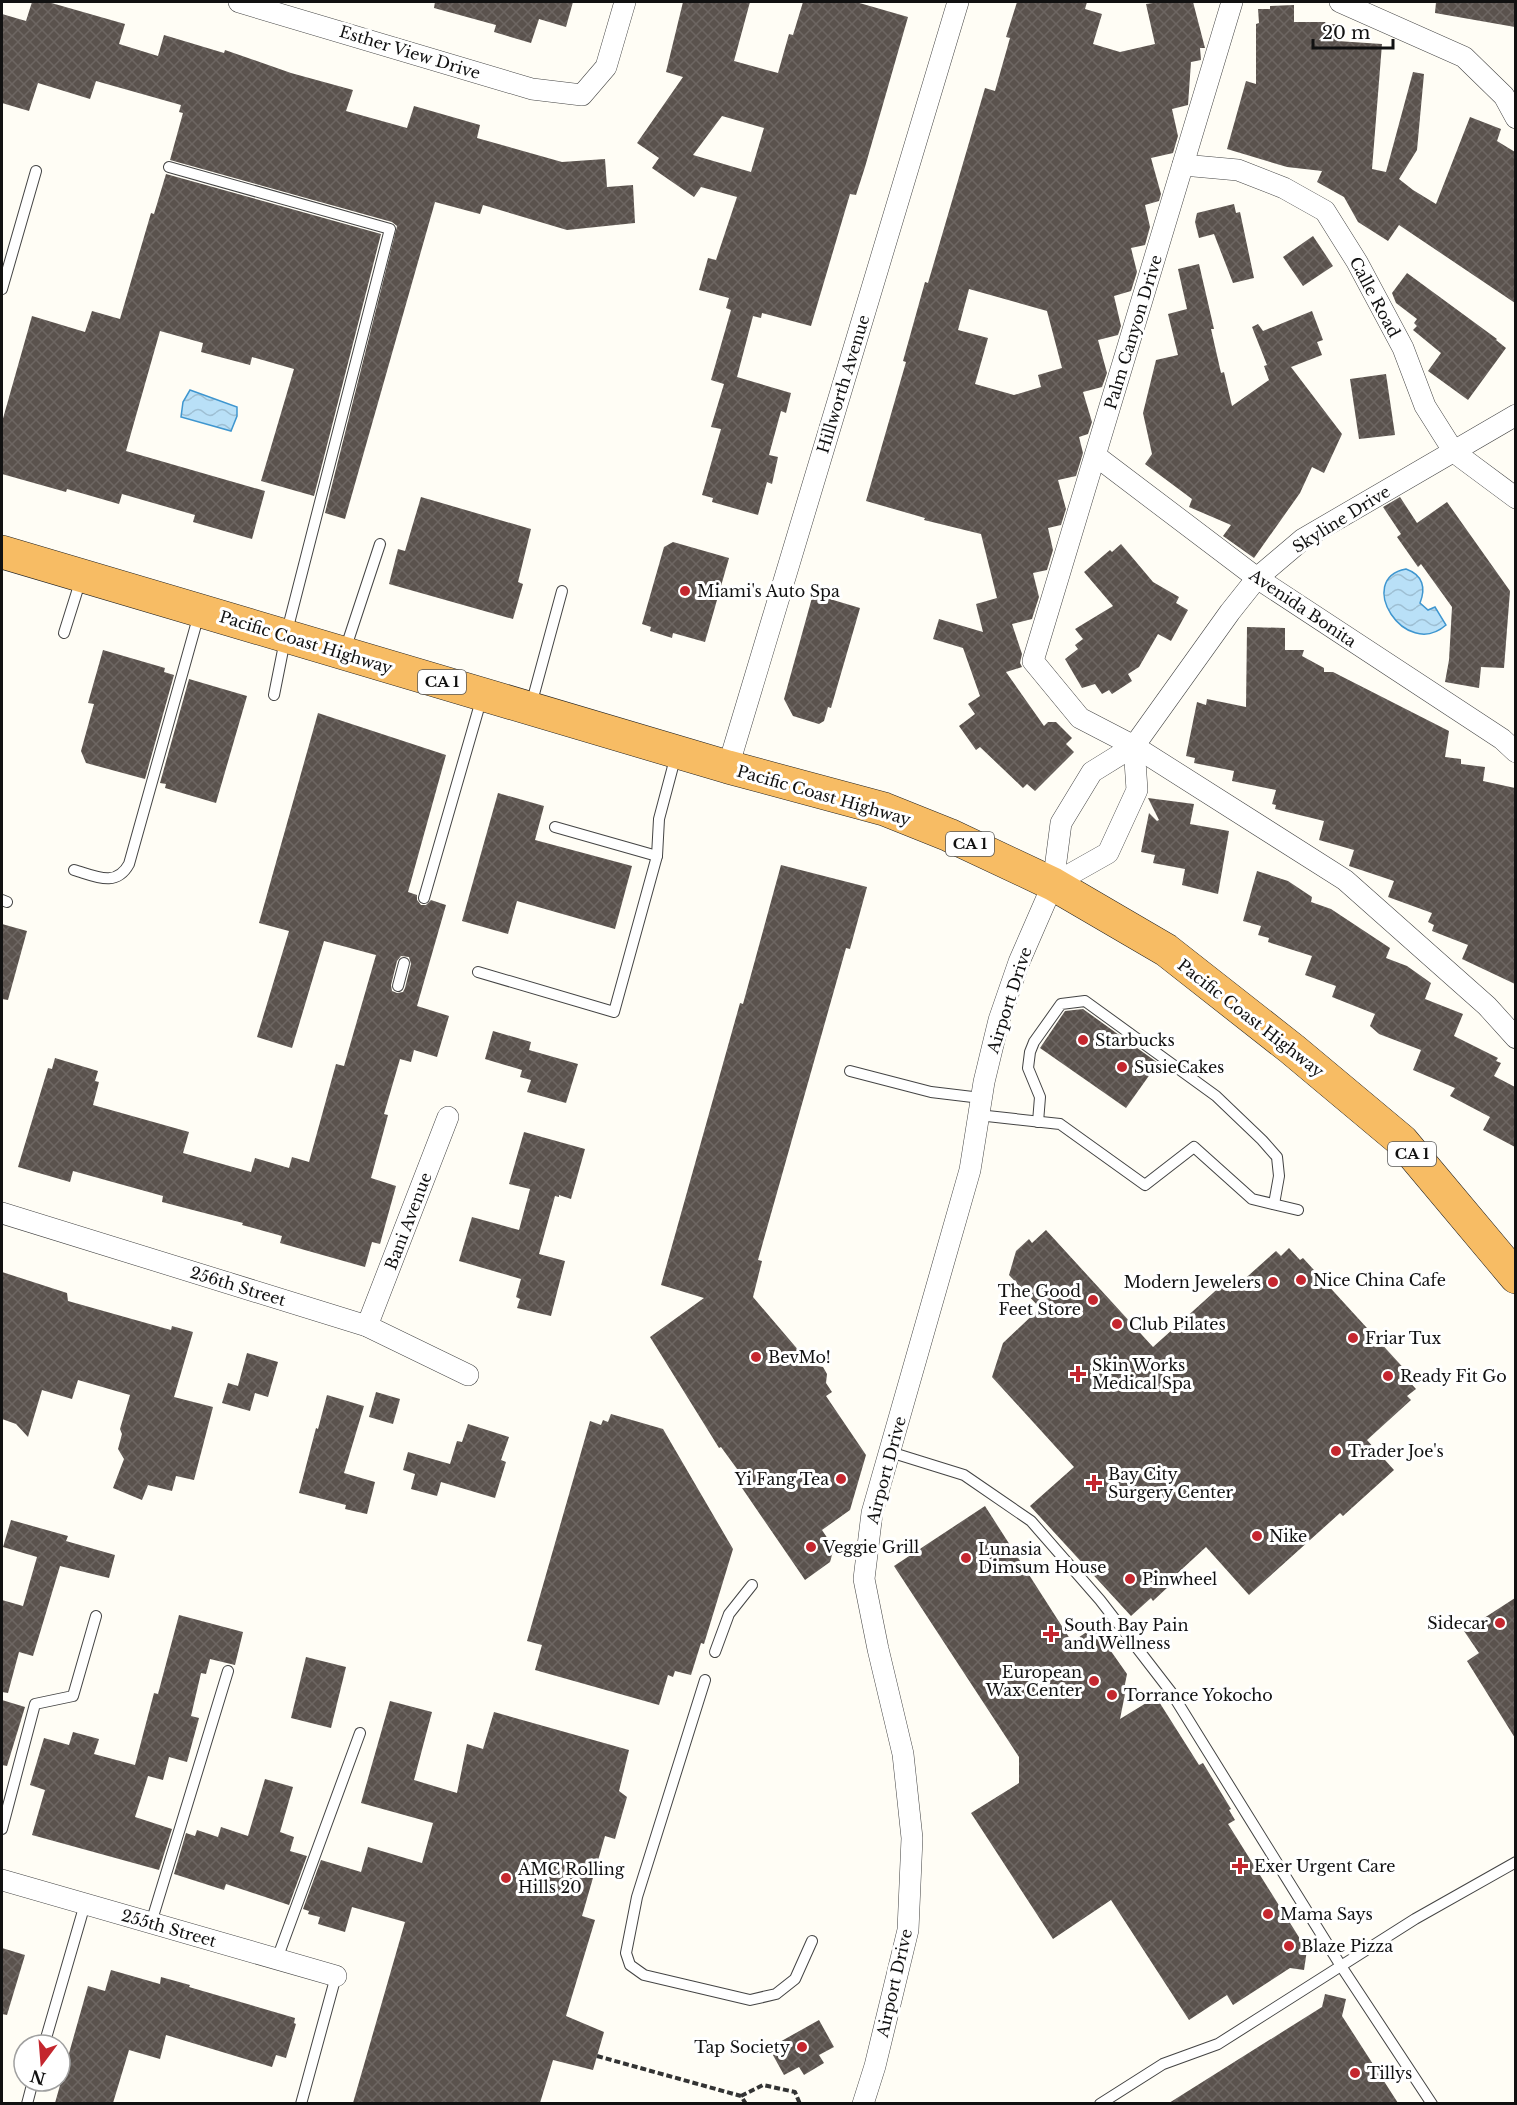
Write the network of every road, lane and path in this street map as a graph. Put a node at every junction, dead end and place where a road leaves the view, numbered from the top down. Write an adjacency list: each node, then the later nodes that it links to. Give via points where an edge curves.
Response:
1 (239, 2): 2 (street, Esther View Drive, via 532,89 582,95 606,67)
2 (626, 2)
3 (958, 2): 30 (street, Hillworth Avenue)
4 (1232, 2): 7 (street, Palm Canyon Drive)
5 (1340, 2): 6 (street, via 1464,57 1504,96)
6 (1515, 118)
7 (1184, 165): 12 (street, Calle Road, via 1238,170 1284,188 1325,211 1357,262 1403,348 1425,406); 13 (street, Palm Canyon Drive)
8 (170, 167): 22 (lane, via 390,229)
9 (36, 171): 10 (lane)
10 (2, 289)
11 (1515, 415): 12 (street, Skyline Drive)
12 (1454, 452): 14 (street, Calle Road); 18 (street, Skyline Drive, via 1303,539)
13 (1096, 456): 18 (street, Avenida Bonita); 27 (street, Palm Canyon Drive, via 1033,661 1080,718)
14 (1515, 498)
15 (380, 544): 23 (lane)
16 (2, 552): 17 (highway, Pacific Coast Highway / CA 1)
17 (82, 576): 20 (highway, Pacific Coast Highway / CA 1); 21 (lane)
18 (1257, 578): 27 (street, Skyline Drive); 29 (street, Avenida Bonita, via 1502,739)
19 (562, 591): 26 (lane)
20 (200, 611): 22 (highway, Pacific Coast Highway / CA 1); 33 (lane, via 129,864 124,874 114,878)
21 (64, 633)
22 (286, 635): 23 (highway, Pacific Coast Highway / CA 1); 25 (lane)
23 (344, 653): 24 (highway, Pacific Coast Highway / CA 1)
24 (483, 694): 26 (highway, Pacific Coast Highway / CA 1); 35 (lane)
25 (274, 695)
26 (530, 708): 28 (highway, Pacific Coast Highway / CA 1)
27 (1134, 746): 34 (street, Skyline Drive, via 1092,772 1061,823); 34 (street, via 1137,790 1108,853); 39 (street, via 1345,880 1486,1006)
28 (677, 752): 30 (highway, Pacific Coast Highway / CA 1); 32 (lane, via 659,819)
29 (1515, 752)
30 (728, 767): 34 (highway, Pacific Coast Highway / CA 1, via 884,809 949,834)
31 (555, 827): 32 (lane)
32 (657, 856): 37 (lane, via 615,1012)
33 (74, 870)
34 (1053, 884): 41 (street, Airport Drive, via 999,1020); 47 (highway, Pacific Coast Highway / CA 1, via 1166,950 1402,1141)
35 (424, 898)
36 (404, 963): 38 (lane)
37 (477, 972)
38 (398, 986)
39 (1515, 1038)
40 (850, 1071): 41 (lane)
41 (980, 1106): 43 (lane); 50 (street, Airport Drive, via 970,1170)
42 (448, 1117): 48 (street, Bani Avenue)
43 (1038, 1122): 44 (lane, via 1060,1124 1145,1185 1194,1147 1252,1199); 44 (lane, via 1040,1097 1028,1068 1030,1052 1061,1004 1085,1001 1216,1096 1262,1140 1277,1157 1279,1176)
44 (1274, 1204): 45 (lane)
45 (1298, 1210)
46 (2, 1213): 48 (street, 256th Street)
47 (1515, 1277)
48 (367, 1326): 49 (street, 256th Street)
49 (468, 1375)
50 (890, 1452): 64 (lane, via 964,1475 1030,1521 1100,1600 1171,1692); 72 (street, Airport Drive, via 872,1513 864,1579 903,1754 912,1838 908,1930)
51 (752, 1586): 53 (lane, via 729,1614)
52 (96, 1616): 57 (lane, via 73,1696 35,1704)
53 (715, 1652)
54 (228, 1671): 61 (lane)
55 (705, 1680): 62 (lane, via 638,1897 626,1953 630,1965 644,1974 750,2000 776,1994 795,1979)
56 (360, 1733): 63 (lane)
57 (2, 1829)
58 (1515, 1862): 64 (lane)
59 (2, 1880): 60 (street, 255th Street)
60 (85, 1904): 61 (street, 255th Street); 66 (lane)
61 (152, 1923): 63 (street, 255th Street)
62 (812, 1941)
63 (277, 1959): 65 (street, 255th Street)
64 (1341, 1966): 73 (lane, via 1218,2044 1163,2064); 74 (lane)
65 (336, 1976): 69 (lane)
66 (47, 2033)
67 (597, 2056): 68 (path)
68 (741, 2096): 70 (path); 71 (path, via 763,2085 795,2092)
69 (301, 2103)
70 (746, 2103)
71 (800, 2103)
72 (863, 2103)
73 (1100, 2103)
74 (1432, 2103)

